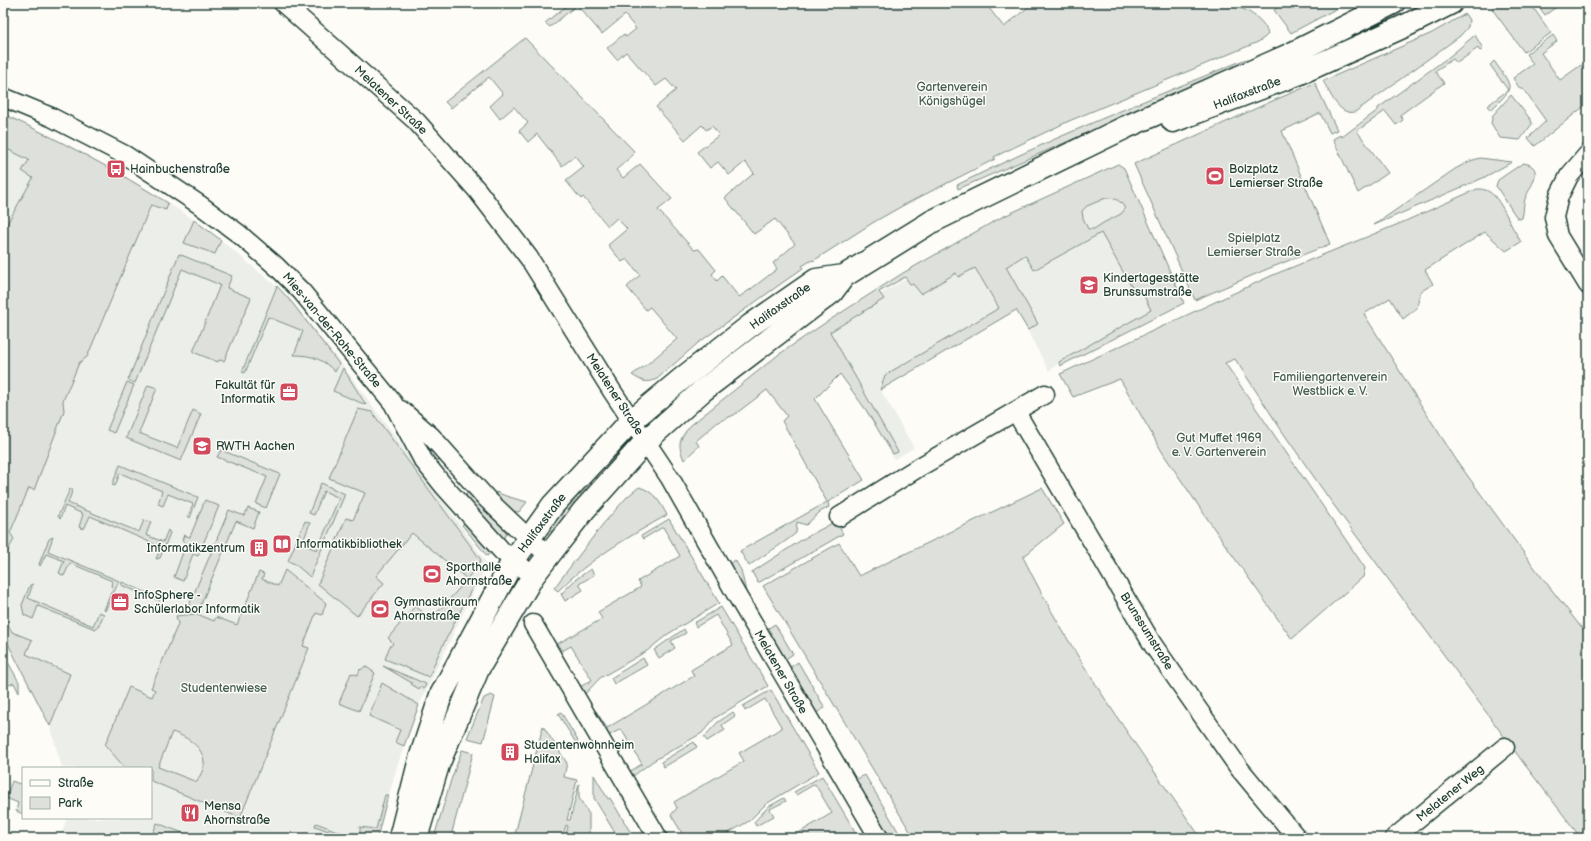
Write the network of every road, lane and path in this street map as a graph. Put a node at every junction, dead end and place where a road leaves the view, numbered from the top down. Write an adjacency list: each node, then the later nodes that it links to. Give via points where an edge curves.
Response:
1 (283, 3): 12 (street, Melatener Straße, via 416,121 477,190 529,258)
2 (1393, 3): 6 (main road, Halifaxstraße, via 1289,55 1126,127)
3 (1451, 3): 6 (main road, Halifaxstraße, via 1298,74)
4 (3, 96): 10 (street, Mies-van-der-Rohe-Straße, via 125,155 239,234 302,292)
5 (1588, 154): 8 (street, via 1569,176 1559,196 1554,217 1558,236)
6 (1037, 171): 7 (main road, Halifaxstraße, via 930,222)
7 (844, 276): 12 (main road, Halifaxstraße, via 816,280 788,299 684,377); 13 (main road, Halifaxstraße, via 832,292 702,390)
8 (1588, 285)
9 (1045, 394): 11 (street)
10 (393, 403): 15 (street, Mies-van-der-Rohe-Straße, via 431,436 487,499); 17 (street, Mies-van-der-Rohe-Straße, via 423,460 484,533)
11 (1016, 412): 14 (street); 25 (street, Brunssumstraße, via 1153,645 1239,768)
12 (631, 421): 13 (street, Melatener Straße); 15 (main road, Halifaxstraße, via 553,505)
13 (646, 441): 16 (main road, Halifaxstraße, via 584,510); 24 (street, Melatener Straße)
14 (839, 517)
15 (529, 539): 16 (street, Mies-van-der-Rohe-Straße); 17 (main road, Halifaxstraße)
16 (549, 555): 18 (main road, Halifaxstraße)
17 (514, 561): 18 (street, Mies-van-der-Rohe-Straße); 21 (main road, Halifaxstraße, via 441,695 420,759)
18 (533, 576): 22 (main road, Halifaxstraße, via 478,669 438,765)
19 (533, 624): 23 (street)
20 (1505, 747): 26 (street, Melatener Weg)
21 (400, 838)
22 (416, 838)
23 (658, 838)
24 (879, 838)
25 (1297, 838)
26 (1394, 838)

